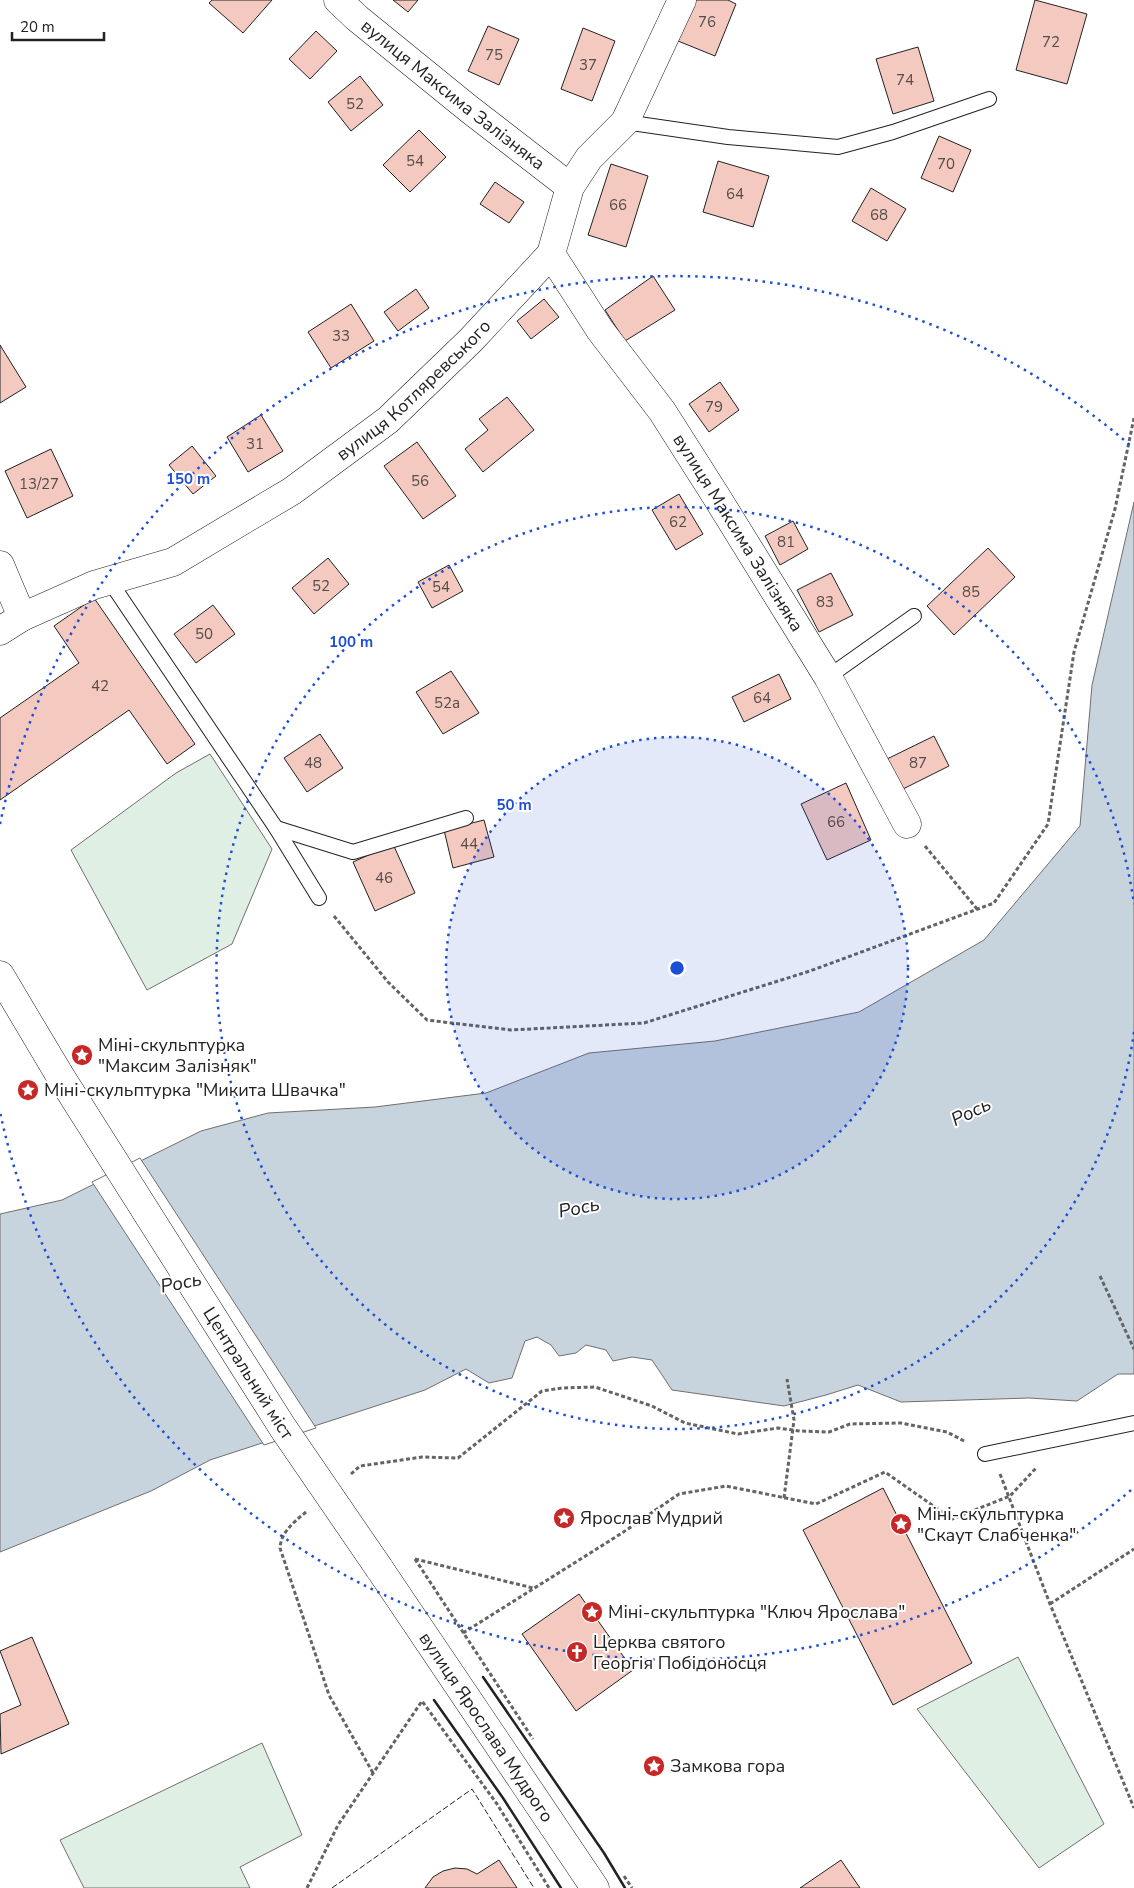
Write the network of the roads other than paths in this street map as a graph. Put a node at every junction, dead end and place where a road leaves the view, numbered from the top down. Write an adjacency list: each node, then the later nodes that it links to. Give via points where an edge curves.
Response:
1 (338, 0): 5 (street, вулиця Максима Залізняка, via 469,109)
2 (682, 0): 4 (street, вулиця Котляревського)
3 (989, 99): 4 (lane, via 838,147)
4 (624, 122): 5 (street, вулиця Котляревського, via 589,158)
5 (570, 187): 6 (street, вулиця Котляревського)
6 (551, 254): 8 (street, вулиця Котляревського, via 471,340 388,420 292,491 173,562); 11 (street, вулиця Максима Залізняка, via 600,330 667,419)
7 (0, 565): 10 (street)
8 (109, 580): 10 (street, вулиця Котляревського); 14 (lane)
9 (914, 616): 11 (lane)
10 (11, 624)
11 (828, 677): 13 (street, вулиця Максима Залізняка)
12 (466, 818): 14 (lane, via 353,852)
13 (907, 824)
14 (276, 828): 15 (lane)
15 (319, 898)
16 (0, 976): 19 (street, Центральний міст, bridge, via 283,1428)
17 (1134, 1423): 18 (lane)
18 (985, 1454)
19 (379, 1568): 20 (street, вулиця Ярослава Мудрого)
20 (595, 1888)

